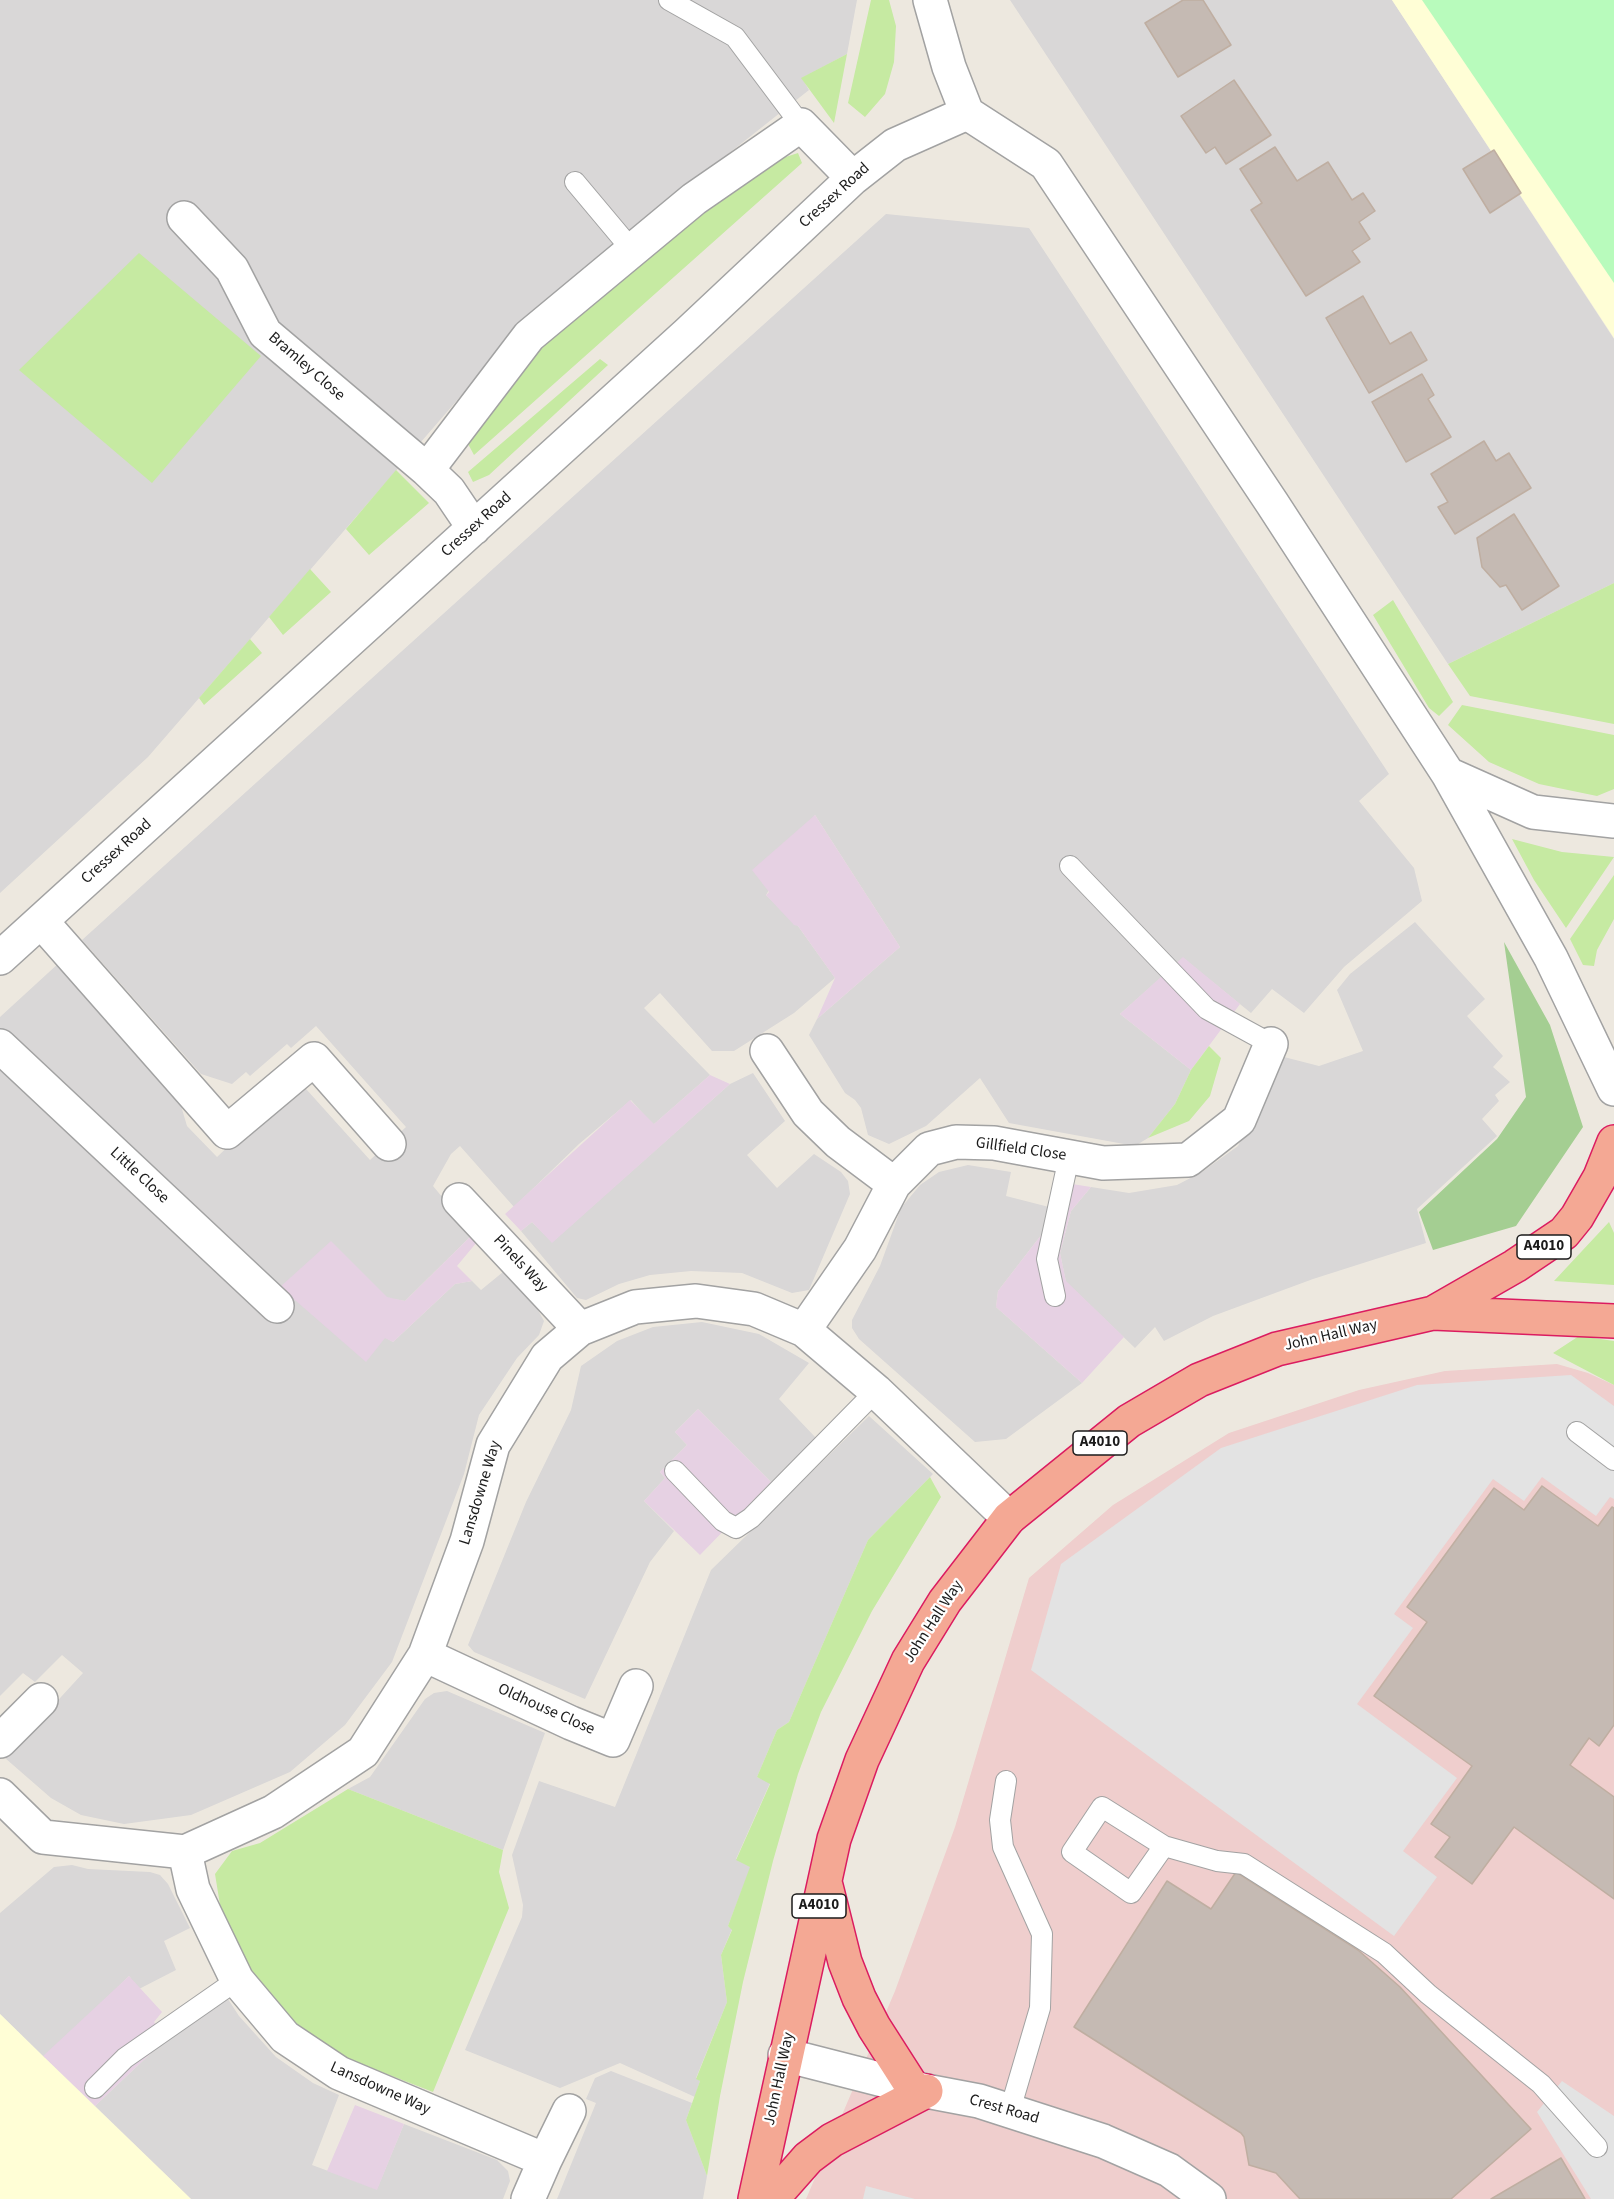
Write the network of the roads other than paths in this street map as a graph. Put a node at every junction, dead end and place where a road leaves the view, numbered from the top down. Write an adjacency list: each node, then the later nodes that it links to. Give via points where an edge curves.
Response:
1 (669, 0): 4 (lane, via 735,37)
2 (930, 0): 3 (street)
3 (967, 113): 5 (street, Cressex Road, via 894,145); 11 (street, via 1046,164)
4 (801, 126): 5 (street); 8 (street, via 694,199)
5 (853, 178): 10 (street, Cressex Road)
6 (575, 182): 8 (lane)
7 (184, 218): 9 (street, Bramley Close, via 232,269 265,333)
8 (632, 250): 9 (street, via 529,336)
9 (427, 470): 10 (street, Bramley Close, via 449,491)
10 (474, 528): 14 (street, Cressex Road)
11 (1448, 774): 12 (street, via 1533,812); 19 (street, via 1551,958)
12 (1614, 821)
13 (1070, 866): 16 (lane, via 1207,1009)
14 (41, 921): 15 (street, Cressex Road); 21 (street, via 227,1131 314,1059)
15 (0, 958)
16 (1271, 1044): 22 (street, Gillfield Close, via 1239,1120 1188,1160 1103,1163)
17 (0, 1046): 26 (street, Little Close)
18 (767, 1051): 23 (street, via 808,1113 838,1142)
19 (1614, 1089)
20 (1614, 1142): 27 (highway, John Hall Way / A4010, via 1600,1177 1564,1233)
21 (389, 1144)
22 (1069, 1157): 23 (street, Gillfield Close, via 994,1143 956,1142 929,1149); 25 (lane, via 1047,1259)
23 (894, 1184): 30 (street, Gillfield Close, via 861,1249)
24 (459, 1200): 29 (street, Pinels Way)
25 (1055, 1296)
26 (277, 1306)
27 (1433, 1313): 28 (highway, John Hall Way / A4010); 35 (highway, John Hall Way / A4010, via 1277,1349 1199,1380 1129,1421)
28 (1614, 1320)
29 (580, 1329): 30 (street, Lansdowne Way, via 635,1307 696,1301 754,1309); 36 (street, Lansdowne Way, via 547,1357 493,1445 467,1541)
30 (804, 1330): 31 (street, Lansdowne Way)
31 (876, 1391): 34 (lane, via 751,1518 736,1528 723,1521); 35 (street, Lansdowne Way)
32 (1577, 1432): 33 (lane)
33 (1614, 1460)
34 (675, 1471)
35 (1009, 1518): 44 (highway, John Hall Way / A4010, via 945,1601 908,1661 862,1760 834,1839)
36 (425, 1655): 37 (street, Oldhouse Close, via 613,1740); 43 (street, Lansdowne Way, via 363,1752 273,1812)
37 (636, 1686)
38 (42, 1700): 39 (street)
39 (0, 1741)
40 (1006, 1781): 49 (lane, via 1000,1820 1003,1847 1042,1934 1040,2008)
41 (0, 1795): 43 (street, via 43,1838)
42 (1164, 1846): 42 (lane, via 1102,1807 1072,1852 1131,1893); 51 (lane, via 1244,1864 1384,1953 1428,1994 1541,2084)
43 (185, 1852): 45 (street, Lansdowne Way, via 193,1889)
44 (824, 1881): 46 (highway, John Hall Way / A4010); 48 (highway, via 845,1962 859,1998 874,2027)
45 (237, 1980): 47 (lane, via 125,2058); 52 (street, Lansdowne Way, via 285,2037 339,2073)
46 (785, 2055): 48 (street, Crest Road); 54 (highway, John Hall Way / A4010)
47 (95, 2088)
48 (920, 2089): 49 (street, Crest Road); 55 (highway, via 832,2140 808,2158)
49 (1010, 2110): 56 (street, Crest Road, via 1103,2141 1159,2166)
50 (569, 2111): 52 (street)
51 (1597, 2147)
52 (545, 2160): 53 (street)
53 (528, 2199)
54 (755, 2199)
55 (772, 2199)
56 (1209, 2199)

